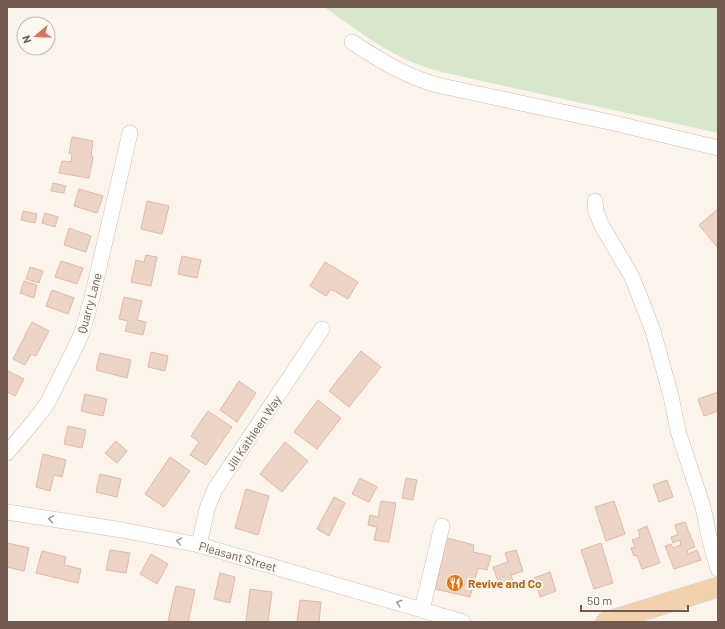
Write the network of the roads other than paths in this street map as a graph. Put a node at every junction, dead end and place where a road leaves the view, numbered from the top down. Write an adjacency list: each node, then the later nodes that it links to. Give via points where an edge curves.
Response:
1 (352, 42): 3 (street, via 392,67 414,78 437,85)
2 (130, 133): 6 (street, Quarry Lane, via 82,332 47,404)
3 (718, 148)
4 (595, 201): 10 (street, via 596,212 602,226 632,277 651,324)
5 (322, 329): 9 (street, Jill Kathleen Way, via 215,489 207,509)
6 (7, 454)
7 (7, 512): 9 (street, Pleasant Street, one-way to 7)
8 (442, 526): 12 (street)
9 (199, 545): 12 (street, Pleasant Street, one-way to 9)
10 (718, 569)
11 (718, 587): 14 (main road)
12 (422, 610): 13 (street, Pleasant Street)
13 (463, 622)
14 (606, 622)

